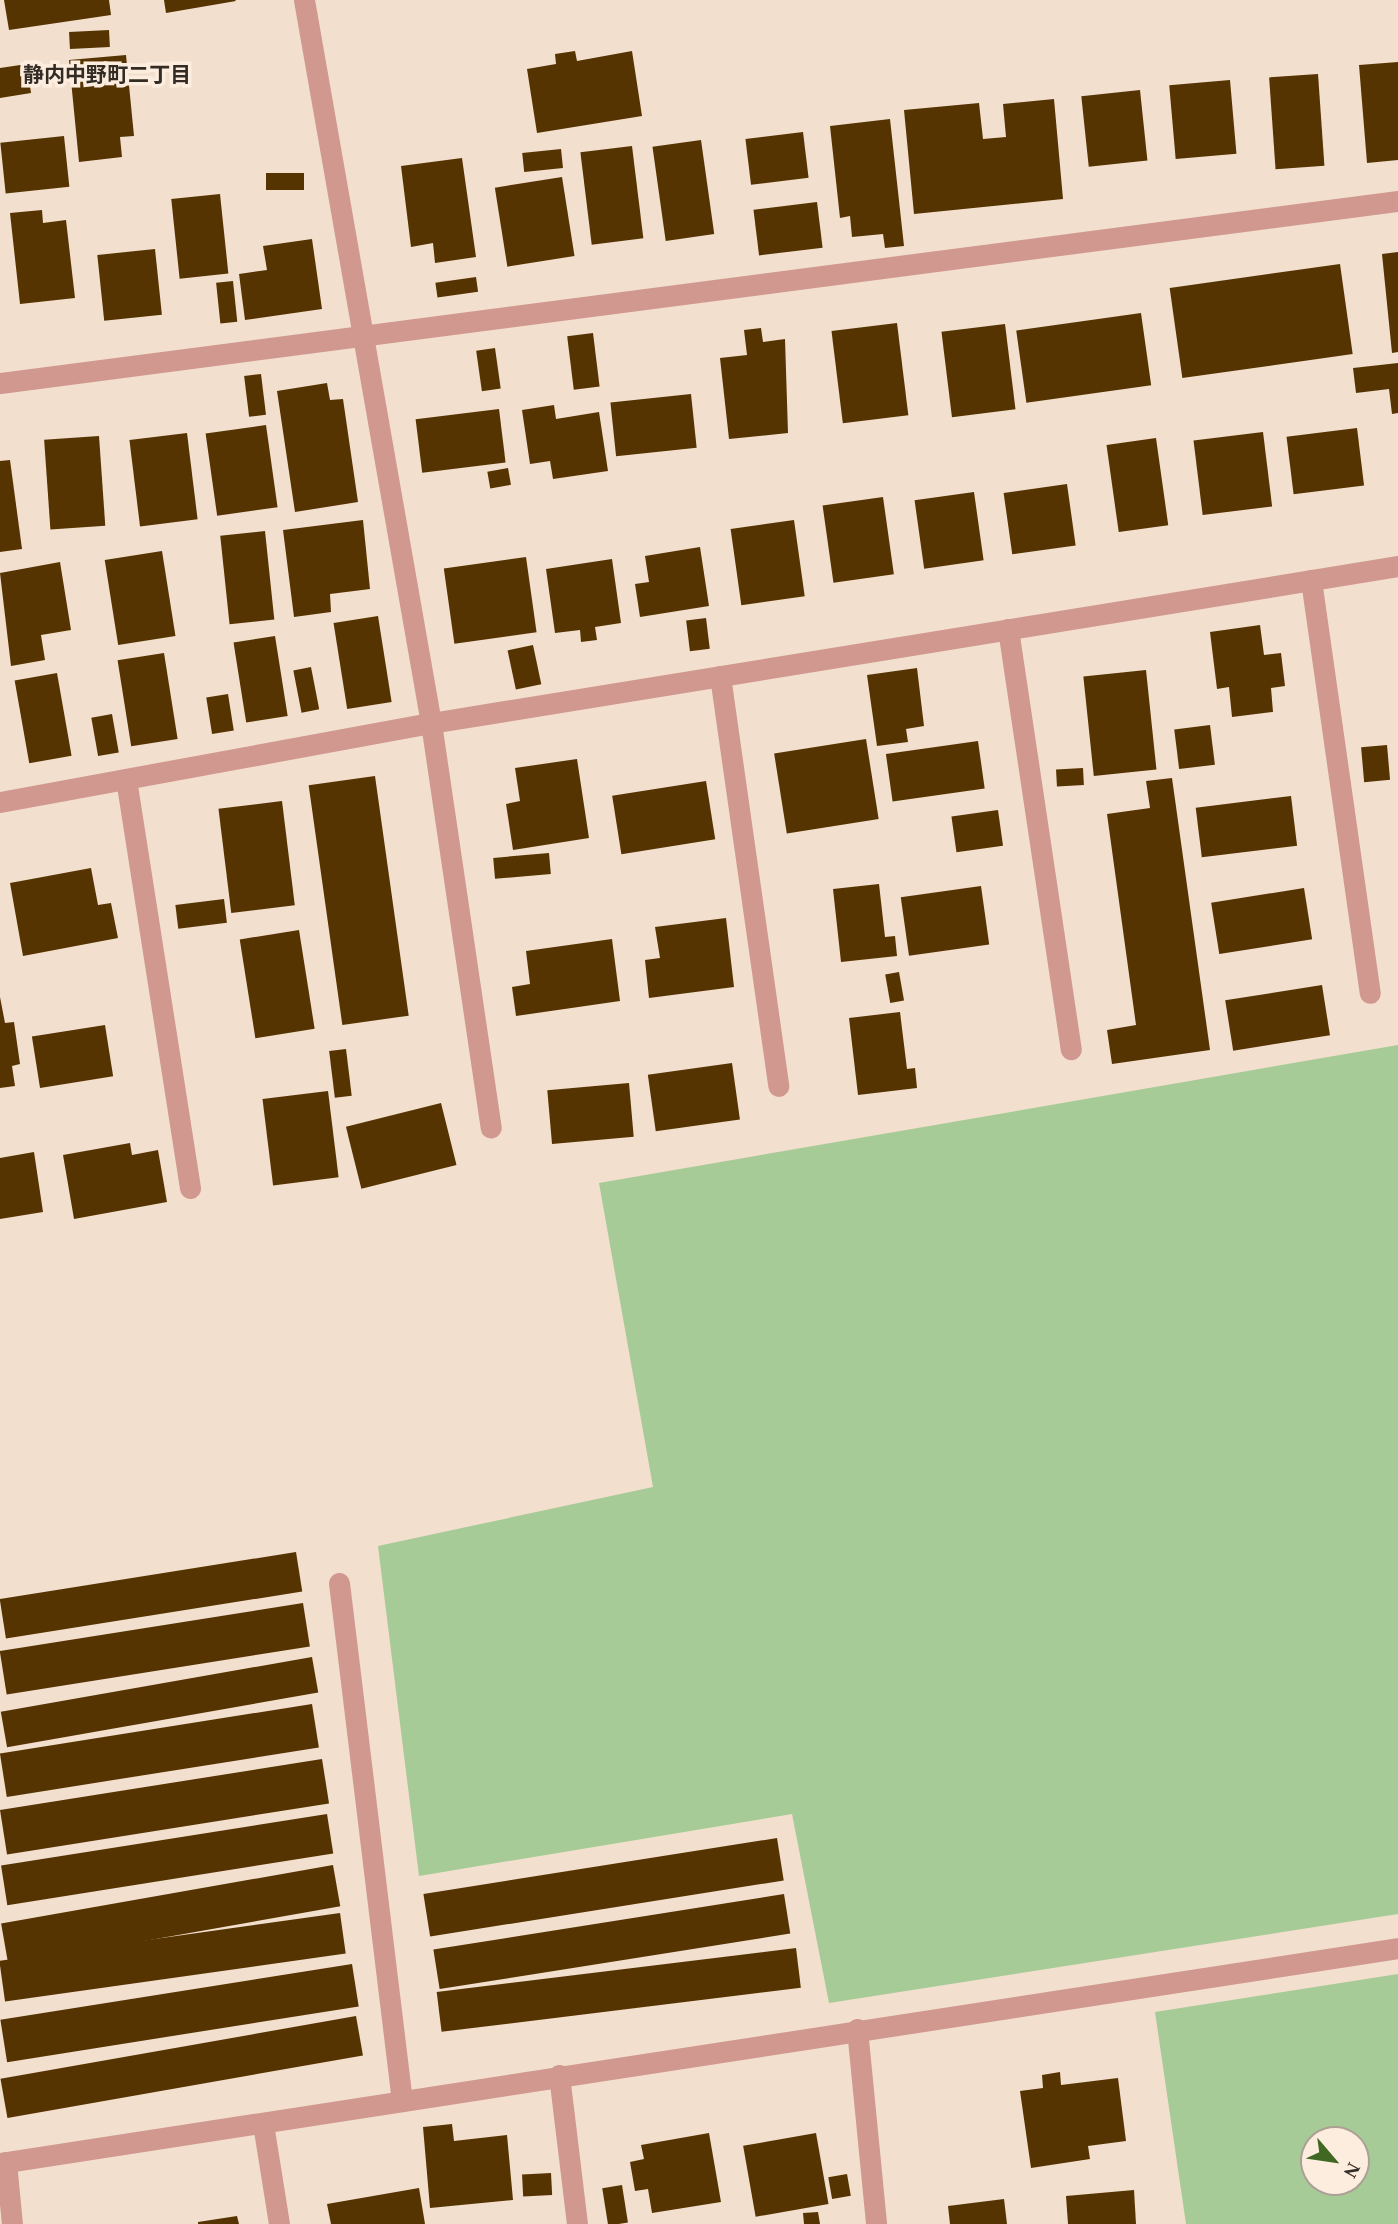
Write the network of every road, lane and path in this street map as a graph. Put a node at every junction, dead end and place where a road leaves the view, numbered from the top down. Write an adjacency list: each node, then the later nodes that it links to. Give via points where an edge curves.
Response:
1 (304, 0): 3 (street)
2 (1398, 201): 3 (street)
3 (364, 337): 4 (street); 9 (street)
4 (0, 383)
5 (1398, 566): 6 (street)
6 (1311, 580): 7 (street); 12 (street)
7 (1008, 629): 8 (street); 13 (street)
8 (720, 676): 9 (street); 14 (street)
9 (431, 723): 10 (street); 15 (street)
10 (126, 779): 11 (street); 16 (street)
11 (0, 802)
12 (1370, 993)
13 (1071, 1049)
14 (778, 1086)
15 (491, 1128)
16 (190, 1188)
17 (339, 1583): 21 (street)
18 (1398, 1948): 19 (street)
19 (857, 2029): 20 (street); 27 (street)
20 (559, 2075): 21 (street); 26 (street)
21 (402, 2101): 22 (street)
22 (263, 2124): 23 (street); 25 (street)
23 (3, 2162): 24 (street)
24 (12, 2224)
25 (279, 2224)
26 (577, 2224)
27 (876, 2224)

